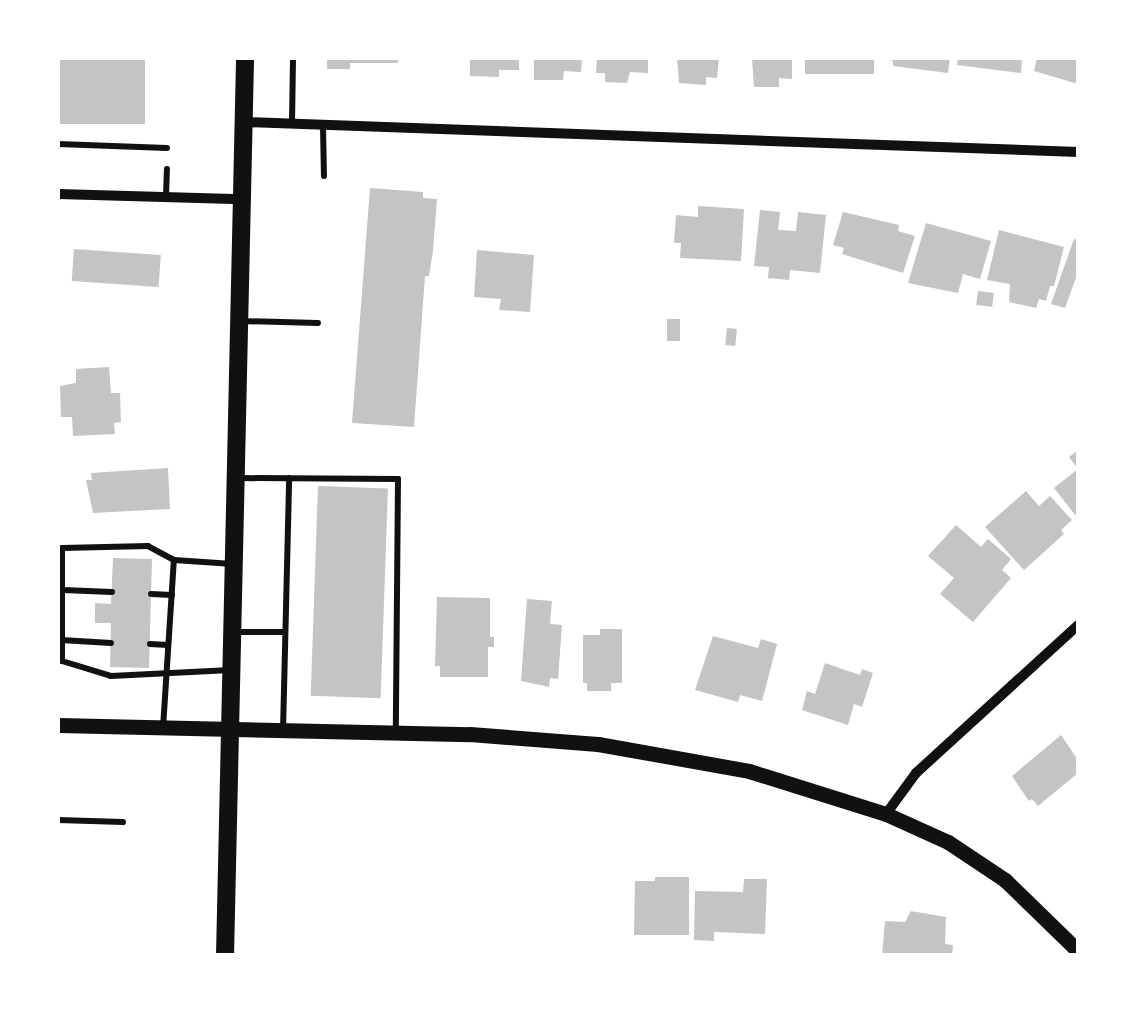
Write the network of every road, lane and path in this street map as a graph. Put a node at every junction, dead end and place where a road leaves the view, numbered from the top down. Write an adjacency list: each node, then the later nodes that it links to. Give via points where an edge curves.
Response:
1 (245, 58): 3 (main road)
2 (294, 58): 4 (lane)
3 (244, 122): 4 (street); 13 (main road)
4 (292, 124): 5 (street)
5 (323, 125): 8 (street); 10 (lane)
6 (58, 144): 7 (lane)
7 (168, 148)
8 (1078, 152)
9 (166, 169): 12 (lane)
10 (324, 176)
11 (58, 194): 12 (street)
12 (166, 197): 13 (street)
13 (242, 199): 14 (main road)
14 (240, 321): 15 (lane); 16 (main road)
15 (318, 323)
16 (236, 478): 17 (lane); 19 (main road)
17 (288, 478): 26 (lane); 37 (lane, via 398,479)
18 (174, 560): 19 (lane); 20 (lane, via 148,546 62,548); 23 (lane)
19 (234, 564): 25 (main road)
20 (63, 590): 21 (lane); 27 (lane)
21 (112, 592)
22 (151, 594): 23 (lane)
23 (172, 596): 30 (lane)
24 (1078, 625): 38 (street, via 916,773)
25 (233, 632): 26 (lane); 31 (main road)
26 (285, 632): 36 (lane)
27 (61, 640): 28 (lane); 32 (lane, via 62,661 112,676)
28 (111, 642)
29 (150, 644): 30 (lane)
30 (169, 645): 32 (lane)
31 (232, 670): 32 (lane); 35 (main road)
32 (167, 674): 34 (lane)
33 (58, 726): 34 (street)
34 (163, 729): 35 (street)
35 (231, 732): 36 (street); 42 (main road)
36 (283, 732): 37 (street)
37 (396, 733): 38 (street, via 598,744 749,771)
38 (886, 814): 41 (street, via 948,842 1005,880)
39 (58, 820): 40 (lane)
40 (123, 822)
41 (1078, 951)
42 (226, 956)

